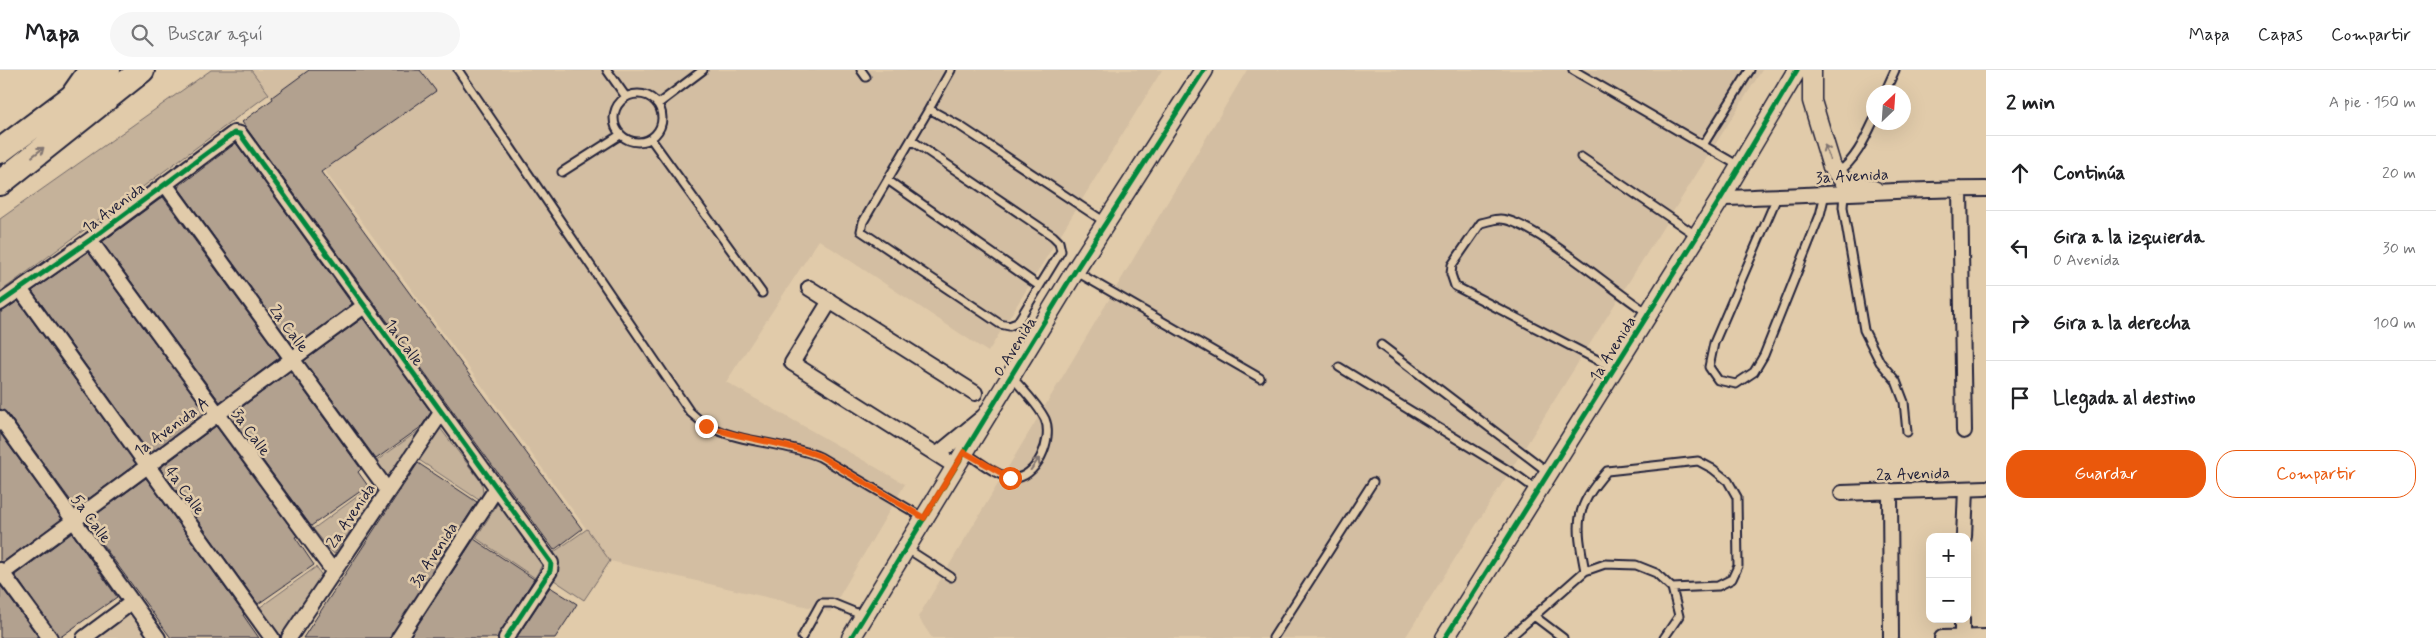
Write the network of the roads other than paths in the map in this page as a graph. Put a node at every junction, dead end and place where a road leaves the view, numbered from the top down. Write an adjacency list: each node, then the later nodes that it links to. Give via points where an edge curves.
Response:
1 (85, 70): 20 (street)
2 (108, 70): 20 (highway)
3 (142, 70): 33 (highway, one-way to 3)
4 (458, 70): 79 (lane, via 690,412 706,426 728,434 820,456)
5 (607, 70): 17 (lane)
6 (702, 70): 18 (lane)
7 (861, 70): 15 (lane)
8 (951, 70): 19 (lane)
9 (1204, 70): 42 (street, 0 Avenida)
10 (1573, 70): 26 (lane)
11 (1750, 70): 26 (lane)
12 (1812, 70): 31 (street, one-way to 12, via 1832,167 1812,101)
13 (1895, 70): 16 (lane)
14 (1792, 72): 29 (street, 1a Avenida)
15 (866, 77)
16 (1889, 85)
17 (626, 97): 18 (lane, via 638,94 650,97); 23 (lane, via 618,104 614,115 614,126)
18 (658, 104): 24 (lane, via 663,118 660,130)
19 (929, 109): 25 (lane); 42 (lane)
20 (56, 110): 27 (highway)
21 (1869, 130): 31 (lane, via 1846,167)
22 (240, 134): 34 (street, 1a Avenida, via 234,134); 52 (street, 1a Calle)
23 (620, 135): 24 (lane, via 640,143); 30 (lane)
24 (651, 140): 49 (lane)
25 (911, 140): 32 (lane); 46 (lane, via 1059,242 1061,251)
26 (1703, 145): 29 (lane)
27 (0, 151)
28 (1580, 157): 43 (lane)
29 (1740, 166): 41 (street, 1a Avenida)
30 (562, 172)
31 (1837, 173): 37 (street, via 1844,181)
32 (889, 181): 46 (lane); 46 (lane, via 863,222 861,231 1000,324 1009,326 1017,323)
33 (0, 182)
34 (165, 184): 44 (street, 1a Avenida); 55 (street, 2a Calle)
35 (1960, 189): 36 (street, 3a Avenida); 37 (street, 3a Avenida); 65 (street)
36 (1986, 189)
37 (1874, 190): 38 (street, 3a Avenida)
38 (1844, 193): 39 (street, 3a Avenida); 66 (lane, via 1843,207 1864,330 1880,362 1896,381 1904,402)
39 (1825, 194): 40 (street, 3a Avenida); 40 (lane, via 1820,215 1764,355 1754,372 1736,384 1718,380 1708,367 1714,343)
40 (1777, 197): 41 (street, 3a Avenida)
41 (1721, 198): 43 (street, 1a Avenida)
42 (1106, 222): 45 (street, 0 Avenida)
43 (1697, 237): 53 (street, 1a Avenida)
44 (90, 240): 48 (street, 1a Avenida); 62 (street, 3a Calle)
45 (1075, 271): 58 (street, 0 Avenida); 59 (lane)
46 (1039, 286)
47 (809, 288): 50 (street)
48 (20, 289): 51 (street, 1a Avenida); 69 (street, 4a Calle)
49 (762, 292)
50 (830, 301): 60 (street); 67 (street, via 792,363)
51 (0, 303)
52 (364, 306): 55 (street, 1a Avenida A); 61 (street, 1a Calle)
53 (1649, 313): 57 (street, 1a Avenida); 57 (lane, via 1553,244 1501,219 1481,223 1452,265 1455,286)
54 (1381, 345): 70 (lane)
55 (291, 360): 62 (street, 1a Avenida A); 76 (street, 2a Calle)
56 (1339, 367): 75 (lane)
57 (1614, 368): 70 (street, 1a Avenida)
58 (1010, 376): 63 (street, 0 Avenida); 68 (lane, one-way to 58, via 1010,478 1021,478 1044,450 1048,431 1045,419)
59 (1260, 378)
60 (975, 393)
61 (441, 413): 73 (street, 1a Calle); 76 (street, 2a Avenida)
62 (218, 414): 69 (street, 1a Avenida A); 83 (street, 3a Calle)
63 (987, 414): 67 (street); 68 (street, 0 Avenida)
64 (0, 418): 80 (street, 5a Calle)
65 (1964, 431)
66 (1907, 432)
67 (938, 454): 68 (street)
68 (960, 459): 79 (street, 0 Avenida)
69 (146, 466): 80 (street, 1a Avenida A); 97 (street, 4a Calle)
70 (1548, 472): 75 (street, 1a Avenida)
71 (1373, 482): 102 (lane)
72 (1986, 488): 74 (street, 2a Avenida)
73 (496, 489): 99 (street, 3a Avenida); 100 (street, 1a Calle, via 551,563 550,571)
74 (1966, 489): 77 (street, 2a Avenida); 81 (street)
75 (1537, 490): 103 (street, 1a Avenida)
76 (388, 491): 83 (street, 2a Avenida)
77 (1890, 491): 78 (street, 2a Avenida); 107 (street)
78 (1842, 493)
79 (924, 518): 82 (street, 0 Avenida)
80 (72, 520): 85 (street, 1a Avenida A); 88 (street, 5a Calle)
81 (1964, 533)
82 (905, 548): 86 (lane); 90 (street, 0 Avenida)
83 (333, 571): 98 (street, 2a Avenida)
84 (1585, 571): 87 (lane, via 1605,564 1636,565 1656,573); 87 (lane, via 1578,517 1590,490 1607,471 1698,461 1728,481 1737,498 1738,566 1732,579 1718,586); 89 (lane)
85 (1, 573): 94 (street)
86 (951, 577)
87 (1672, 588): 106 (lane, via 1679,616)
88 (131, 603): 95 (street); 96 (street, 5a Calle)
89 (1534, 616): 104 (lane); 105 (lane)
90 (864, 617): 92 (lane, via 832,603 821,602); 101 (street, 0 Avenida)
91 (1962, 623): 109 (street)
92 (802, 637)
93 (1986, 637): 109 (street)
94 (50, 638)
95 (84, 638)
96 (158, 638)
97 (272, 638)
98 (289, 638)
99 (399, 638)
100 (506, 638)
101 (851, 638)
102 (1273, 638)
103 (1444, 638)
104 (1509, 638)
105 (1563, 638)
106 (1664, 638)
107 (1891, 638)
108 (1942, 638): 109 (street)
109 (1962, 638)

